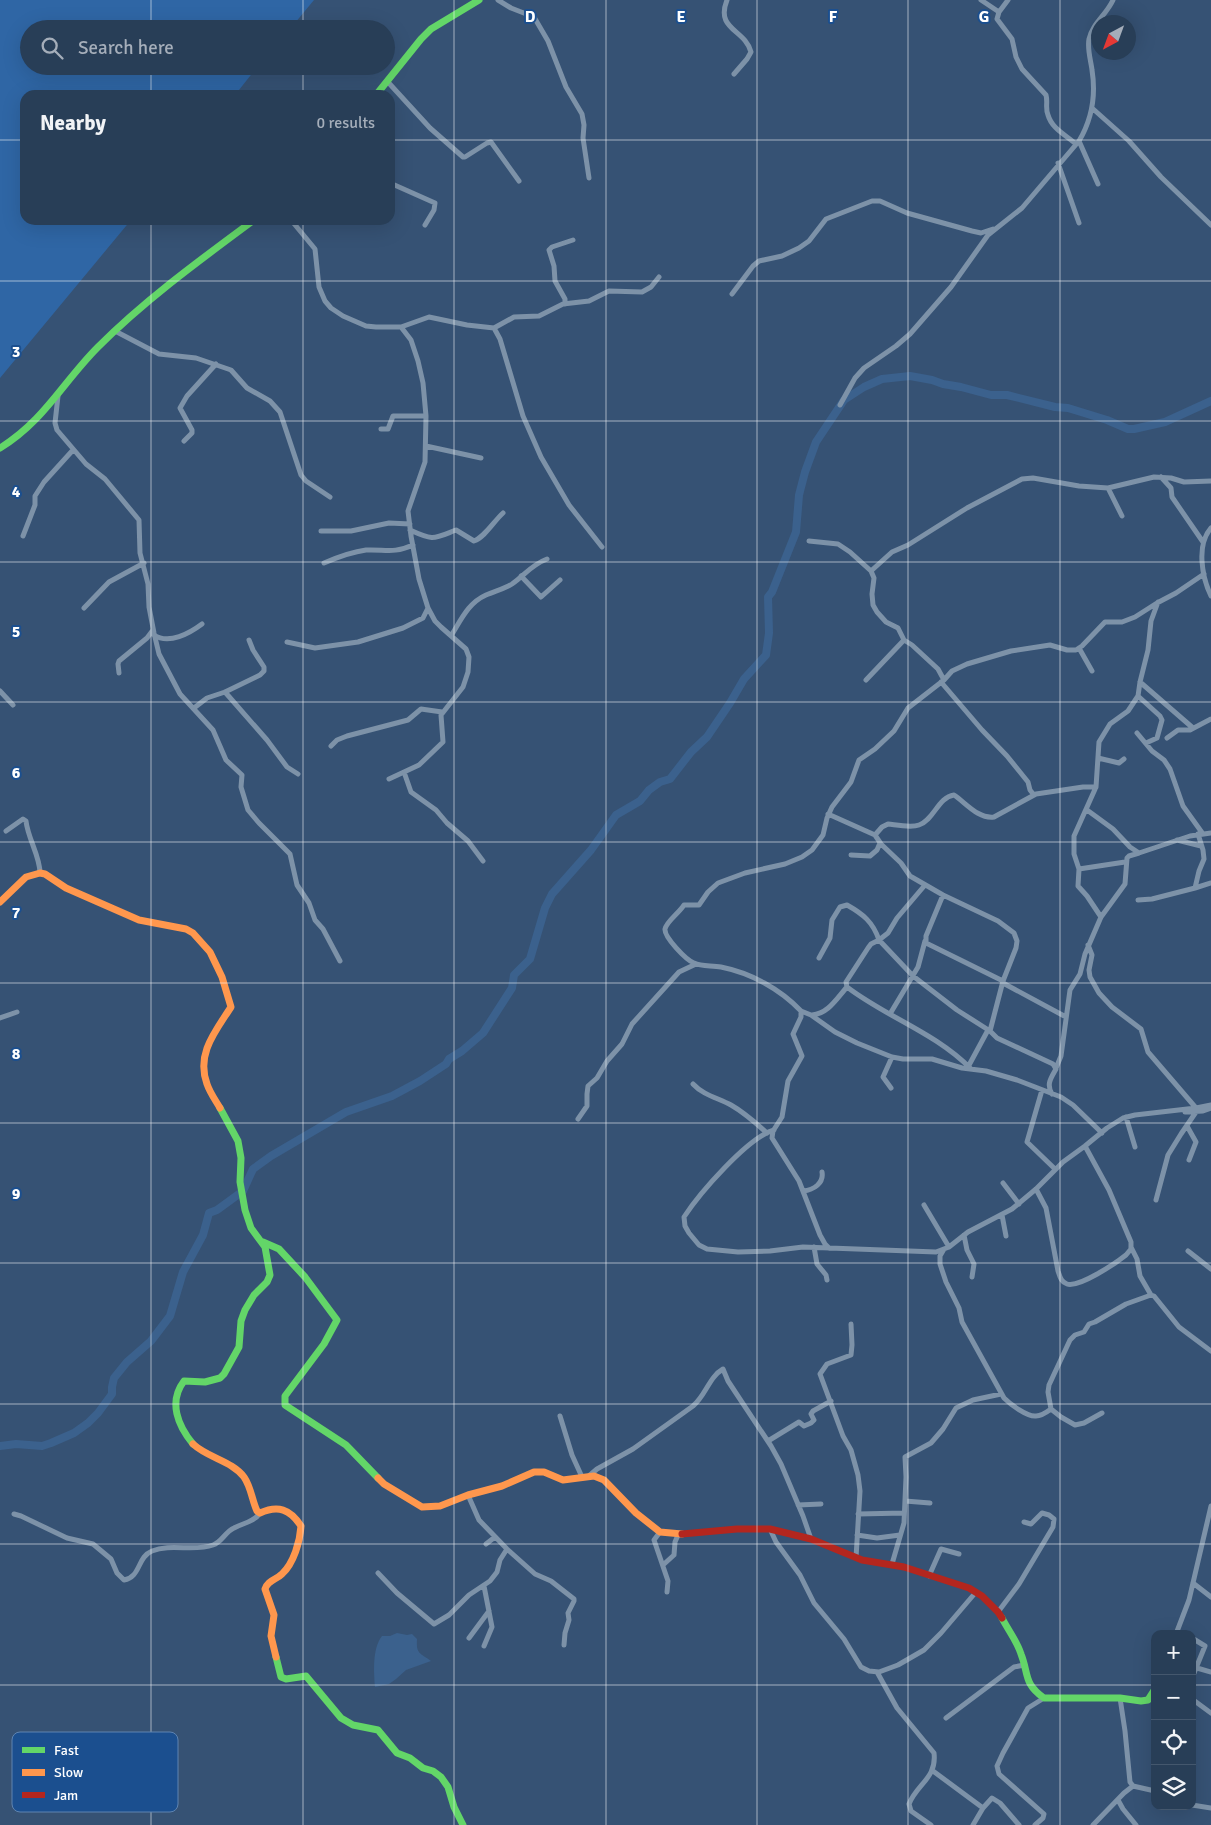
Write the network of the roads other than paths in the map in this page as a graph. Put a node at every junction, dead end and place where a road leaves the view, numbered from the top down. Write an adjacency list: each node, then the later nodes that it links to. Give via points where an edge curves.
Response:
1 (479, 0): 8 (street, via 431,29)
2 (498, 0): 16 (street, via 534,17 548,41 566,87 582,114)
3 (727, 0): 9 (street, via 725,21 751,52 748,60)
4 (981, 0): 7 (street)
5 (1008, 0): 7 (street)
6 (1113, 0): 13 (street, via 1089,38)
7 (999, 12): 14 (street, via 997,19 1012,39 1018,63 1047,98 1048,117 1056,129)
8 (395, 71)
9 (734, 74)
10 (392, 75): 11 (street)
11 (387, 81): 12 (street); 17 (street, via 430,128 463,157 491,142)
12 (380, 90)
13 (1092, 108): 14 (street); 25 (street, via 1129,141)
14 (1077, 142): 15 (street); 18 (street)
15 (1058, 163): 20 (street); 24 (street, via 1022,208)
16 (588, 178)
17 (519, 181)
18 (1098, 184)
19 (395, 185): 23 (street, via 435,204)
20 (1079, 223)
21 (247, 225): 32 (street)
22 (295, 225): 30 (street, via 315,249 319,287 331,308 366,326)
23 (425, 225)
24 (997, 226): 28 (street, via 981,233 872,201 826,219 809,241 799,248 760,261); 35 (street, via 910,334 855,378)
25 (1211, 226)
26 (572, 240): 29 (street, via 549,250 555,281)
27 (659, 277): 29 (street, via 642,292 609,291 589,301)
28 (732, 294)
29 (565, 304): 31 (street, via 539,316 514,317)
30 (401, 327): 31 (street, via 429,317); 36 (street, via 411,340 418,360)
31 (494, 328): 56 (street, via 523,416 542,457 568,505)
32 (115, 331): 33 (street, via 160,354); 34 (street, via 92,353)
33 (216, 364): 38 (street, via 180,408 192,430); 46 (street, via 231,370 247,388 275,405 284,422 300,475)
34 (58, 396): 40 (street, via 26,432); 41 (street, via 55,423)
35 (840, 405)
36 (426, 416): 37 (street, via 393,416 388,429); 39 (street)
37 (381, 429)
38 (184, 441)
39 (426, 446): 42 (street); 49 (street, via 423,470 409,504)
40 (0, 448)
41 (74, 450): 52 (street, via 35,496 35,505); 58 (street, via 105,479 139,520 140,553)
42 (481, 458)
43 (1161, 477): 44 (street, via 1184,482); 45 (street); 54 (street)
44 (1211, 481)
45 (1108, 488): 48 (street); 60 (street, via 1022,479 892,552)
46 (330, 497)
47 (503, 513): 49 (street, via 483,536 474,541 456,530 431,538)
48 (1122, 516)
49 (410, 527): 51 (street, via 389,522 351,531); 55 (street)
50 (1211, 528): 54 (street)
51 (322, 531)
52 (23, 536)
53 (809, 541): 60 (street, via 838,544)
54 (1203, 542): 61 (street)
55 (412, 546): 59 (street, via 395,551 358,551); 67 (street)
56 (602, 546)
57 (547, 559): 62 (street, via 530,567)
58 (144, 564): 66 (street, via 109,582); 69 (street)
59 (324, 564)
60 (870, 571): 72 (street, via 874,578 873,605 882,618 898,628)
61 (1204, 574): 64 (street); 65 (street)
62 (521, 576): 63 (street, via 540,597); 70 (street, via 473,604)
63 (560, 580)
64 (1211, 596)
65 (1159, 602): 74 (street, via 1128,620 1105,622); 79 (street, via 1151,621)
66 (84, 608)
67 (428, 608): 70 (street, via 440,627); 73 (street, via 424,617 403,628 358,642 315,648)
68 (202, 624): 69 (street, via 174,638 161,639)
69 (153, 633): 76 (street, via 119,661); 84 (street, via 177,688)
70 (451, 636): 85 (street, via 466,648 468,672 463,686)
71 (249, 640): 81 (street, via 264,671)
72 (904, 640): 77 (street); 78 (street, via 934,665)
73 (287, 642)
74 (1079, 648): 75 (street); 78 (street, via 1072,651 1050,645 1004,653 956,668)
75 (1092, 671)
76 (119, 673)
77 (866, 680)
78 (942, 681): 98 (street, via 1027,780); 100 (street, via 908,708 894,731 859,760 851,782)
79 (1140, 682): 82 (street); 87 (street)
80 (0, 691): 83 (street)
81 (225, 692): 84 (street, via 207,698); 95 (street, via 287,767)
82 (1138, 696): 90 (street, via 1162,720 1157,738); 92 (street, via 1128,711 1106,728 1099,742)
83 (13, 705)
84 (194, 708): 127 (street, via 215,734 226,760 242,775 241,787 248,810 290,854 297,885)
85 (442, 712): 91 (street, via 421,710 408,720 346,736); 94 (street, via 442,742 419,764)
86 (1211, 719): 87 (street)
87 (1193, 728): 89 (street, via 1178,730)
88 (1137, 733): 90 (street)
89 (1167, 738)
90 (1146, 743): 103 (street, via 1170,769 1183,806)
91 (331, 746)
92 (1098, 758): 93 (street, via 1119,763); 97 (street)
93 (1124, 759)
94 (404, 772): 96 (street); 112 (street, via 411,792 436,810 468,841)
95 (298, 774)
96 (389, 779)
97 (1096, 787): 98 (street); 99 (street)
98 (1034, 794): 104 (street, via 989,818 952,795 922,824 886,824)
99 (1087, 810): 108 (street, via 1113,829); 114 (street, via 1074,836 1074,854)
100 (828, 814): 104 (street); 128 (street, via 823,835 812,850 785,864 718,883 699,905 684,905 669,922 665,930 668,938)
101 (6, 831): 115 (street, via 18,822 26,821)
102 (1211, 833): 103 (street)
103 (1200, 834): 105 (street); 107 (street)
104 (875, 836): 106 (street)
105 (1177, 840): 107 (street); 109 (street)
106 (880, 843): 110 (street, via 870,856); 117 (street, via 910,876)
107 (1201, 846): 118 (street, via 1204,860)
108 (1130, 847): 109 (street); 111 (street)
109 (1139, 853): 111 (street)
110 (851, 855)
111 (1129, 856): 113 (street)
112 (483, 861)
113 (1126, 862): 114 (street); 122 (street, via 1125,884)
114 (1079, 869): 122 (street, via 1078,886)
115 (40, 873): 121 (street, via 26,877); 168 (street, via 139,920 186,929 194,933 210,952 231,1007 207,1044 203,1068 207,1085 238,1141 245,1210 251,1228)
116 (1211, 883): 118 (street)
117 (925, 885): 119 (street); 123 (street)
118 (1195, 888): 120 (street)
119 (943, 895): 124 (street); 130 (street, via 1014,932 1018,941)
120 (1138, 900)
121 (0, 902)
122 (1101, 917): 125 (street)
123 (879, 940): 126 (street, via 867,917 848,904 843,905 836,911 830,938); 129 (street); 131 (street, via 871,944 849,975)
124 (925, 941): 129 (street); 130 (street)
125 (1088, 945): 136 (street, via 1080,974 1070,990); 147 (street, via 1092,955 1090,977 1099,993 1141,1029 1148,1052)
126 (820, 958)
127 (340, 960)
128 (696, 964): 132 (street, via 720,967 756,978); 149 (street, via 678,972 632,1024 622,1044 588,1086 587,1106)
129 (913, 976): 134 (street); 138 (street)
130 (1003, 982): 136 (street); 138 (street)
131 (847, 987): 134 (street); 135 (street, via 823,1012)
132 (801, 1011): 135 (street); 151 (street, via 793,1034 802,1056 788,1081 782,1117)
133 (17, 1012): 137 (street)
134 (890, 1014): 140 (street)
135 (811, 1015): 139 (street, via 857,1044)
136 (1066, 1017): 141 (street)
137 (0, 1018)
138 (989, 1030): 140 (street); 141 (street, via 997,1038 1051,1062)
139 (892, 1057): 140 (street, via 932,1059); 143 (street, via 883,1077)
140 (970, 1068): 144 (street)
141 (1056, 1069): 145 (street, via 1049,1082)
142 (693, 1084): 152 (street, via 740,1111)
143 (891, 1088)
144 (1042, 1090): 145 (street); 157 (street, via 1027,1142)
145 (1052, 1094): 153 (street, via 1073,1105)
146 (1211, 1106): 147 (street)
147 (1196, 1110): 148 (street); 150 (street)
148 (1126, 1117): 153 (street); 155 (street)
149 (578, 1118)
150 (1187, 1126): 156 (street, via 1196,1142); 162 (street, via 1168,1155)
151 (774, 1130): 152 (street); 161 (street, via 772,1138)
152 (767, 1132): 170 (street, via 708,1185 684,1217 685,1226 695,1241 706,1249 738,1252)
153 (1102, 1133): 154 (street)
154 (1085, 1146): 157 (street); 169 (street, via 1109,1190)
155 (1135, 1147)
156 (1189, 1160)
157 (1055, 1169): 160 (street)
158 (822, 1172): 161 (street, via 819,1184)
159 (1003, 1183): 163 (street)
160 (1036, 1189): 163 (street); 169 (street, via 1046,1208 1058,1272 1064,1282 1073,1284 1093,1276 1122,1258)
161 (804, 1191): 171 (street, via 820,1235)
162 (1156, 1200)
163 (1019, 1204): 165 (street)
164 (924, 1205): 172 (street)
165 (1002, 1215): 166 (street); 167 (street)
166 (964, 1235): 172 (street); 175 (street, via 974,1264)
167 (1006, 1236)
168 (262, 1242): 188 (street, via 278,1249 305,1277 336,1320 318,1352 285,1396 285,1405 346,1445 384,1484 422,1507 440,1506); 194 (street, via 270,1278 245,1310 239,1347 230,1366 220,1378 184,1382 175,1400 177,1417 193,1444 246,1480)
169 (1131, 1247): 177 (street, via 1138,1259 1140,1276)
170 (814, 1248): 171 (street); 176 (street, via 817,1264)
171 (829, 1248): 172 (street, via 930,1252)
172 (946, 1248): 180 (street, via 939,1261 946,1282 965,1327)
173 (1188, 1251): 174 (street)
174 (1211, 1269)
175 (972, 1277)
176 (828, 1280)
177 (1151, 1295): 179 (street, via 1180,1327); 182 (street, via 1105,1315 1070,1340 1049,1388)
178 (851, 1324): 181 (street, via 851,1355 827,1364 820,1373)
179 (1211, 1351)
180 (1001, 1394): 182 (street, via 1012,1405 1034,1416); 189 (street, via 973,1400 956,1408 931,1443 905,1457)
181 (831, 1401): 185 (street, via 813,1411 811,1423 804,1426 799,1422); 197 (street, via 855,1462 860,1487)
182 (1051, 1409): 183 (street, via 1075,1425)
183 (1102, 1413)
184 (560, 1416): 187 (street)
185 (768, 1441): 186 (street, via 730,1385 723,1368 693,1406); 192 (street)
186 (590, 1475): 187 (street); 200 (street, via 604,1480)
187 (582, 1477): 188 (street, via 563,1480 544,1472 534,1472 502,1486)
188 (468, 1495): 204 (street, via 479,1520)
189 (905, 1501): 191 (street); 195 (street)
190 (821, 1504): 192 (street)
191 (930, 1504)
192 (798, 1505): 205 (street)
193 (1211, 1506): 214 (street)
194 (260, 1513): 196 (street, via 230,1530 213,1546 152,1551 145,1555 136,1575 124,1580 111,1559 93,1544 67,1538); 244 (street, via 278,1507 301,1526 298,1542 284,1572 268,1582 265,1589 274,1615 271,1640 282,1677 306,1676 341,1718 354,1725 378,1730 397,1753 439,1774)
195 (904, 1513): 197 (street); 203 (street)
196 (14, 1514)
197 (858, 1514): 202 (street)
198 (1024, 1522): 220 (street, via 1031,1524 1042,1512 1054,1519 1053,1527 1024,1577)
199 (770, 1529): 201 (street); 205 (street); 228 (street, via 814,1603 844,1639 861,1667)
200 (660, 1532): 201 (street); 211 (street, via 654,1540)
201 (678, 1535): 211 (street, via 674,1542 674,1555)
202 (857, 1535): 203 (street, via 880,1538); 209 (street)
203 (900, 1535): 210 (street)
204 (495, 1537): 206 (street); 207 (street)
205 (810, 1539): 209 (street)
206 (486, 1544)
207 (507, 1549): 215 (street, via 497,1572); 224 (street, via 535,1574 574,1598 568,1613)
208 (959, 1554): 213 (street, via 941,1549)
209 (856, 1558): 210 (street)
210 (892, 1564): 213 (street)
211 (663, 1565): 216 (street, via 668,1581)
212 (378, 1573): 215 (street, via 434,1624 450,1615 469,1595)
213 (929, 1576): 217 (street)
214 (1193, 1583): 218 (street); 221 (street)
215 (484, 1586): 219 (street)
216 (667, 1592)
217 (976, 1592): 220 (street); 228 (street, via 924,1650 905,1662)
218 (1211, 1597)
219 (489, 1610): 222 (street); 225 (street, via 492,1627)
220 (998, 1612): 226 (street)
221 (1180, 1630)
222 (469, 1638)
223 (1196, 1640): 227 (street, via 1205,1646)
224 (564, 1645)
225 (484, 1646)
226 (1024, 1665): 232 (street, via 1028,1682); 236 (street, via 1014,1667)
227 (1197, 1668): 229 (street); 230 (street)
228 (877, 1672): 237 (street, via 897,1708 934,1753)
229 (1211, 1672)
230 (1194, 1675)
231 (1151, 1694): 233 (street, via 1141,1701)
232 (1044, 1698): 233 (street); 248 (street, via 1028,1708 997,1766 999,1774 1044,1814)
233 (1120, 1698): 238 (street, via 1129,1777)
234 (1196, 1703): 235 (street)
235 (1211, 1713)
236 (946, 1718)
237 (933, 1771): 242 (street); 245 (street, via 909,1804 911,1811)
238 (1133, 1786): 239 (street); 240 (street)
239 (1151, 1790)
240 (1118, 1800): 249 (street); 250 (street)
241 (1196, 1806): 243 (street)
242 (983, 1808): 246 (street); 247 (street, via 994,1799)
243 (1211, 1808)
244 (463, 1825)
245 (932, 1825)
246 (973, 1825)
247 (1019, 1825)
248 (1035, 1825)
249 (1092, 1825)
250 (1136, 1825)

